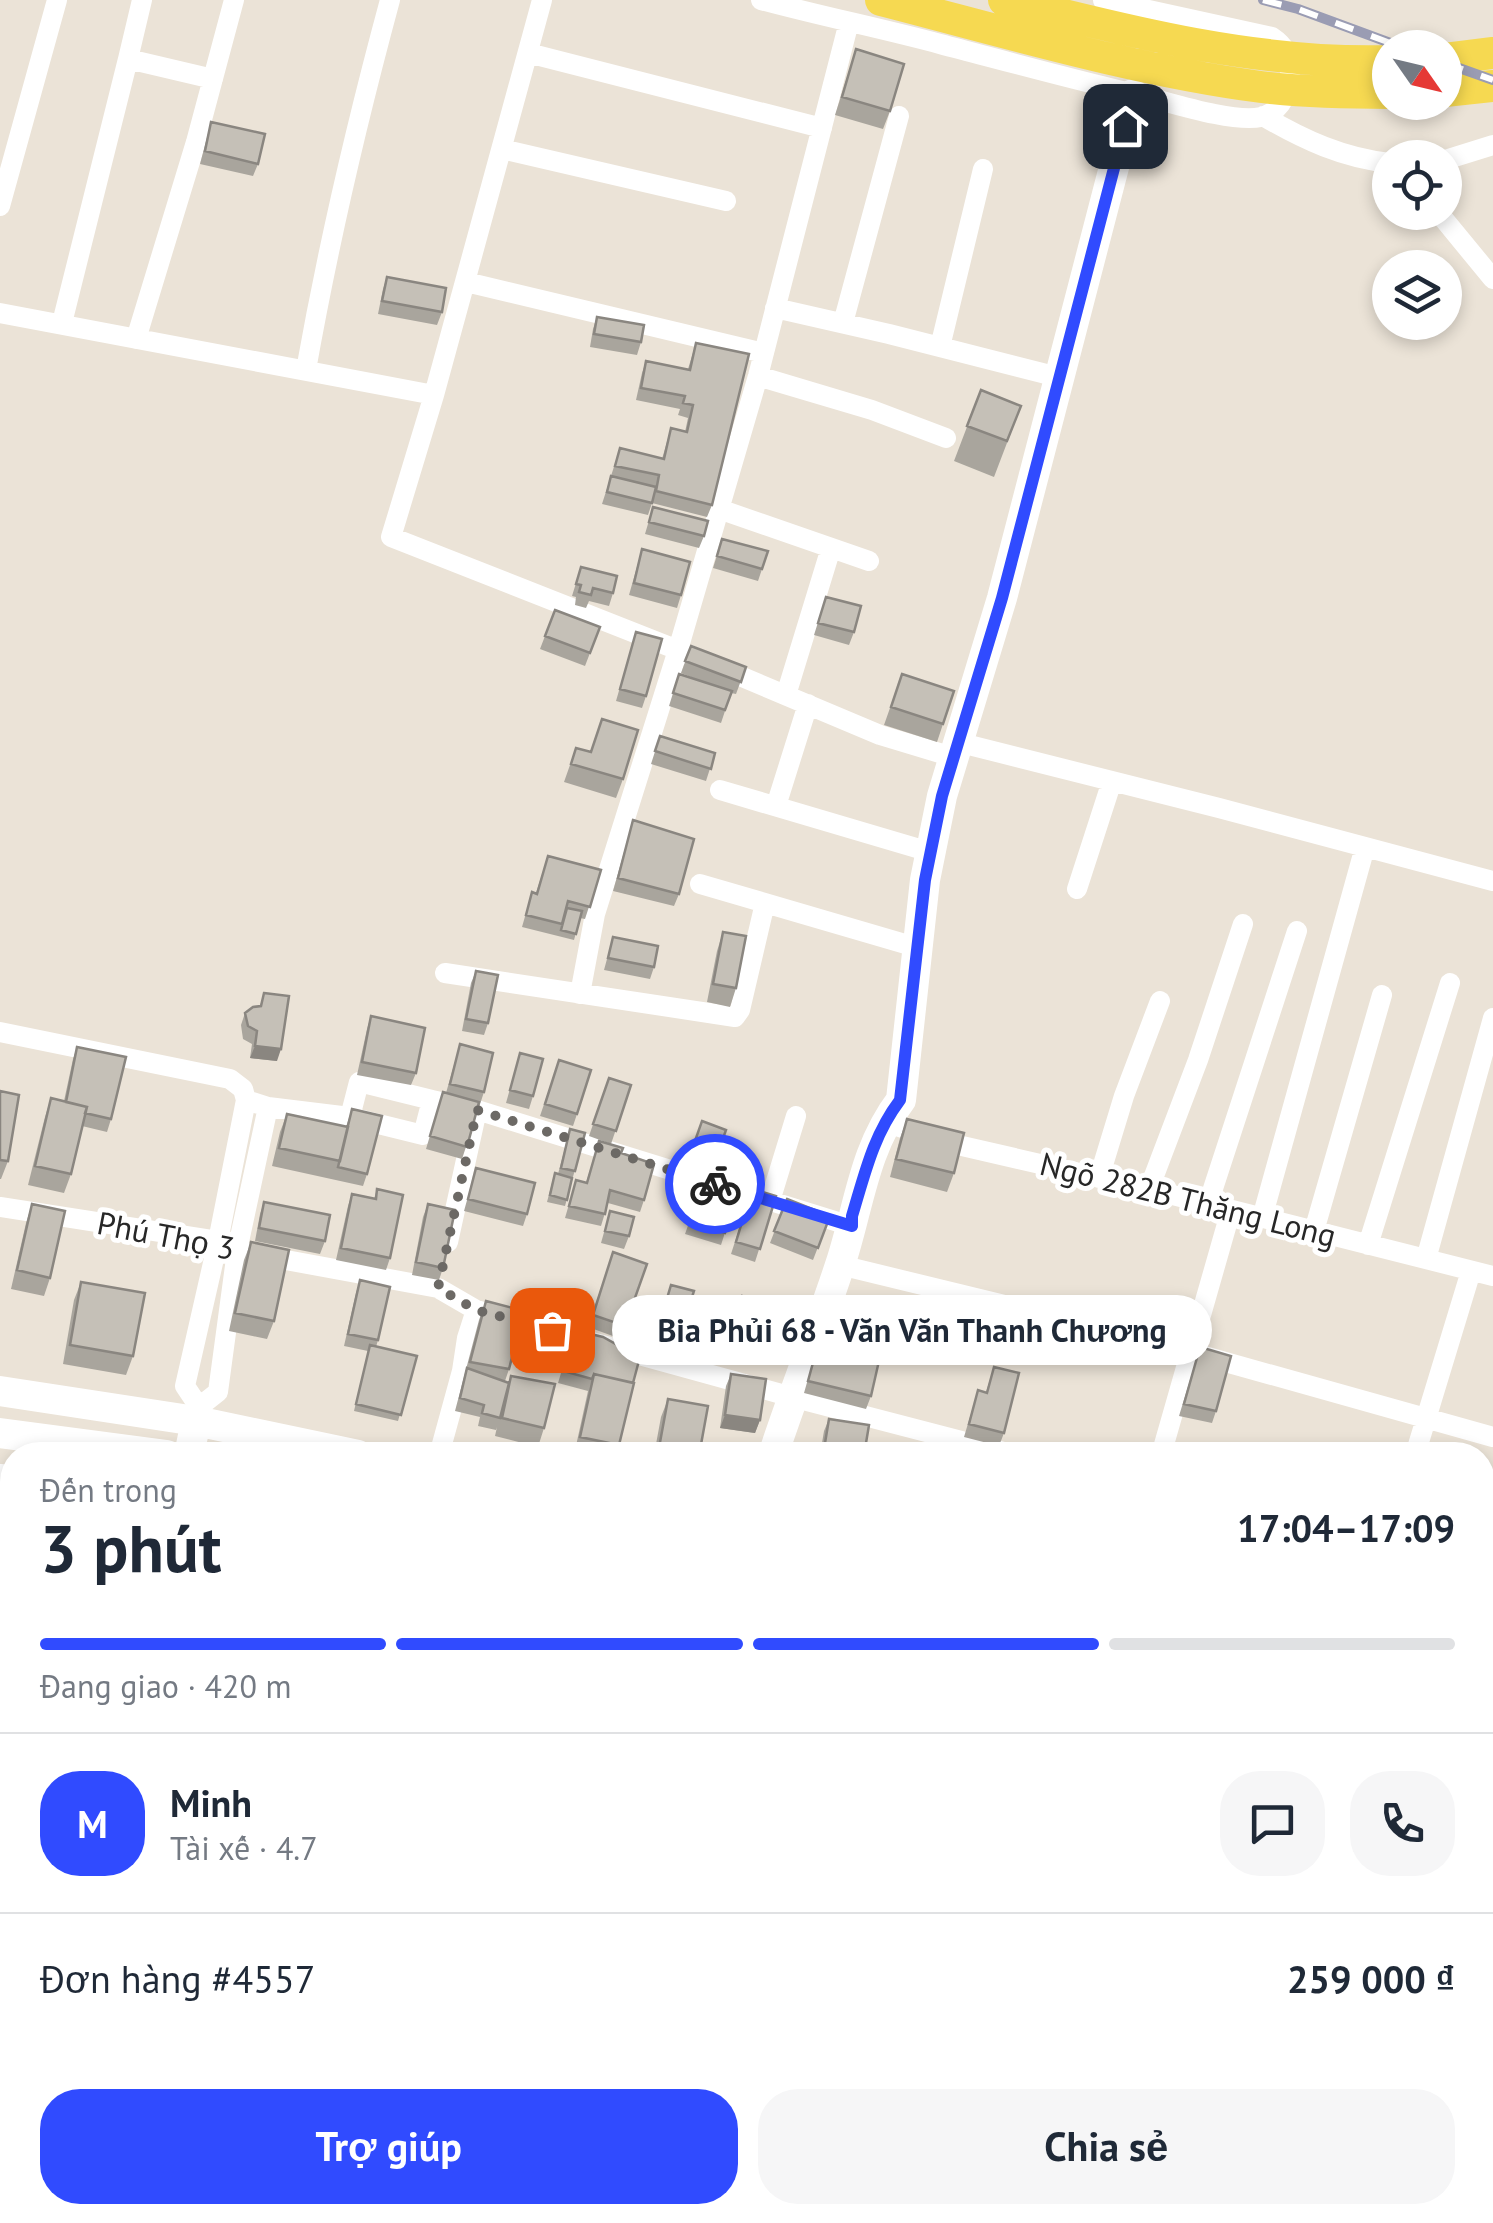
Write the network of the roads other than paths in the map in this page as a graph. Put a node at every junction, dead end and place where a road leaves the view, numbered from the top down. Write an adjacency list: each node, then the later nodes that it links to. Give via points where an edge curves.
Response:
1 (58, 0): 30 (street)
2 (142, 0): 14 (street)
3 (234, 0): 16 (street)
4 (390, 0): 41 (street)
5 (542, 0): 11 (street)
6 (760, 0): 10 (street)
7 (1004, 0): 15 (main road, via 1246,51)
8 (1103, 0): 22 (street, via 1278,41 1290,64 1288,87 1278,108)
9 (884, 1): 19 (main road, via 1188,75)
10 (849, 22): 20 (street); 23 (street)
11 (528, 53): 23 (street); 25 (street)
12 (1493, 53): 13 (main road)
13 (1462, 57)
14 (128, 59): 16 (street); 36 (street)
15 (1372, 61)
16 (214, 79): 38 (street)
17 (1493, 86): 18 (main road)
18 (1462, 90)
19 (1372, 91)
20 (1133, 94): 22 (street, via 1221,114); 43 (street)
21 (899, 116): 37 (street)
22 (1263, 116): 27 (street, via 1324,148)
23 (822, 128): 34 (street)
24 (1493, 145): 26 (street)
25 (502, 149): 29 (street); 33 (street)
26 (1462, 155)
27 (1372, 162)
28 (983, 169): 39 (street)
29 (726, 201)
30 (0, 206)
31 (1453, 230): 32 (street)
32 (1493, 280)
33 (466, 282): 40 (street); 44 (street)
34 (775, 308): 37 (street); 40 (street)
35 (0, 313): 36 (street)
36 (62, 323): 38 (street)
37 (843, 323): 39 (street)
38 (136, 339): 41 (street)
39 (940, 347): 43 (street)
40 (764, 353): 42 (street)
41 (306, 370): 44 (street)
42 (758, 376): 45 (street); 46 (street)
43 (1058, 377): 52 (street)
44 (434, 395): 49 (street, via 392,537)
45 (946, 438)
46 (720, 509): 47 (street); 49 (street)
47 (831, 548): 48 (street); 50 (street)
48 (869, 562)
49 (678, 650): 50 (street); 67 (street, via 595,914)
50 (786, 695): 51 (street)
51 (808, 704): 52 (street, via 880,734); 55 (street)
52 (955, 750): 53 (street); 57 (street)
53 (1112, 781): 56 (street); 60 (street)
54 (720, 790): 55 (street)
55 (776, 806): 57 (street)
56 (1365, 847): 58 (street); 85 (street)
57 (930, 852): 64 (street)
58 (1493, 881)
59 (700, 884): 61 (street)
60 (1078, 889)
61 (765, 904): 64 (street); 67 (street, via 735,1017)
62 (1243, 924): 80 (street)
63 (1297, 931): 82 (street)
64 (919, 948): 78 (street, via 900,1100)
65 (445, 973): 67 (street)
66 (1450, 983): 88 (street)
67 (580, 994)
68 (1382, 995): 87 (street)
69 (1160, 1001): 79 (street)
70 (1493, 1018): 90 (street)
71 (0, 1032): 72 (street, via 230,1078)
72 (246, 1100): 74 (street); 89 (street)
73 (432, 1100): 75 (street); 77 (street, via 359,1082); 77 (street, via 423,1135)
74 (268, 1107): 77 (street); 89 (street)
75 (477, 1110): 81 (street); 92 (street)
76 (796, 1116): 81 (street)
77 (350, 1117)
78 (884, 1122): 79 (street, Ngõ 282B Thăng Long); 86 (street)
79 (1099, 1178): 80 (street, Ngõ 282B Thăng Long)
80 (1150, 1189): 82 (street, Ngõ 282B Thăng Long)
81 (770, 1201): 86 (street)
82 (1208, 1204): 84 (street, Ngõ 282B Thăng Long)
83 (0, 1206): 89 (street, Phú Thọ 3)
84 (1231, 1210): 85 (street, Ngõ 282B Thăng Long); 96 (street)
85 (1262, 1218): 87 (street, Ngõ 282B Thăng Long)
86 (852, 1226): 91 (street)
87 (1314, 1231): 88 (street, Ngõ 282B Thăng Long)
88 (1368, 1244): 90 (street, Ngõ 282B Thăng Long)
89 (227, 1246): 92 (street, Phú Thọ 3); 99 (street, via 218,1392); 99 (street, via 185,1386)
90 (1426, 1258): 93 (street, Ngõ 282B Thăng Long)
91 (840, 1265): 96 (street); 98 (street)
92 (442, 1271): 95 (street, Phú Thọ 3)
93 (1471, 1271): 94 (street, Ngõ 282B Thăng Long); 100 (street)
94 (1493, 1276)
95 (476, 1310): 98 (street, Phú Thọ 3); 106 (street)
96 (1190, 1351): 100 (street); 109 (street)
97 (0, 1392): 99 (street)
98 (792, 1397): 107 (street); 108 (street, Phú Thọ 3)
99 (198, 1414): 104 (street); 105 (street)
100 (1426, 1418): 102 (street); 110 (street)
101 (0, 1434): 103 (street)
102 (1493, 1437)
103 (64, 1442)
104 (192, 1442)
105 (307, 1442)
106 (443, 1442)
107 (777, 1442)
108 (964, 1442)
109 (1165, 1442)
110 (1419, 1442)

